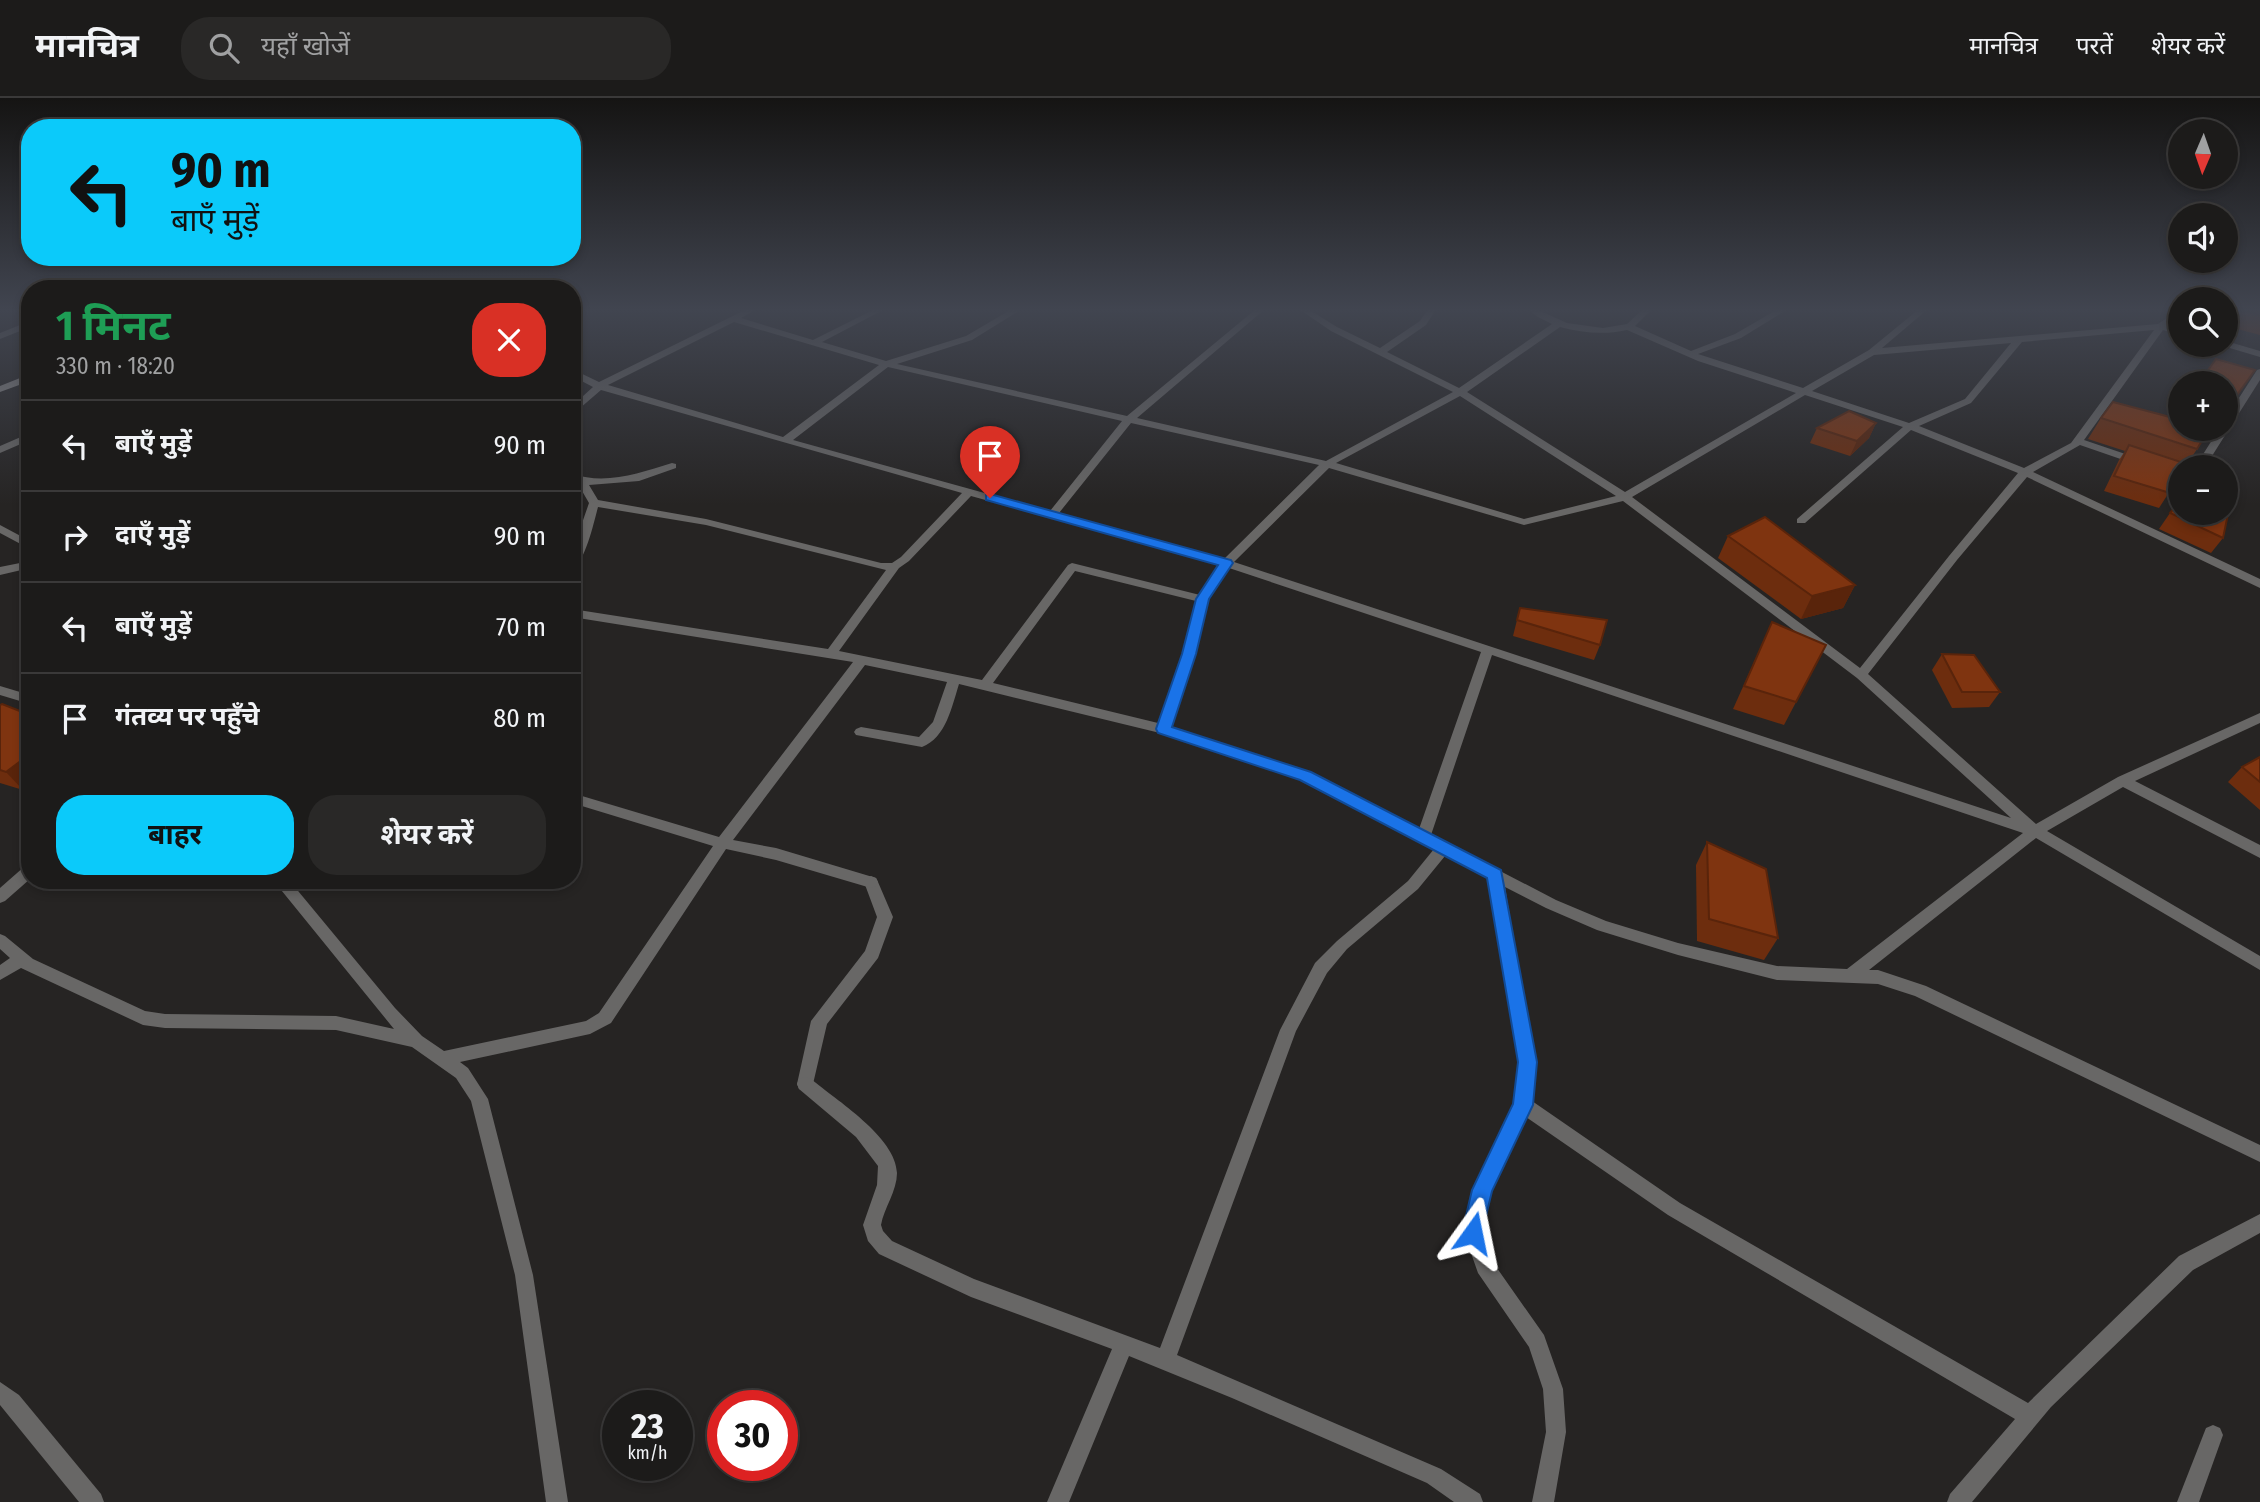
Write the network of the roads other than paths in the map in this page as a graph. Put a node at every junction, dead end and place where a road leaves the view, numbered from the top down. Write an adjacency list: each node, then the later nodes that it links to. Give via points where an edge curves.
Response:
1 (622, 375): 14 (street)
2 (872, 375): 23 (street)
3 (931, 375): 20 (street)
4 (1182, 375): 20 (street)
5 (1425, 375): 17 (street)
6 (1485, 375): 17 (street)
7 (1755, 375): 16 (street)
8 (1834, 375): 16 (street)
9 (1990, 375): 21 (street, via 1968,401)
10 (2126, 375): 24 (street)
11 (2258, 375): 19 (street)
12 (581, 377): 14 (street)
13 (21, 382): 15 (street)
14 (599, 386): 18 (street); 23 (street)
15 (0, 389)
16 (1807, 391): 21 (street); 33 (street)
17 (1460, 392): 26 (street); 33 (street)
18 (581, 403)
19 (2238, 407)
20 (1128, 420): 26 (street); 35 (street)
21 (1910, 426): 29 (street); 36 (street)
22 (21, 440): 25 (street)
23 (785, 441): 32 (street)
24 (2078, 441): 28 (street); 29 (street)
25 (0, 450)
26 (1327, 464): 33 (street, via 1524,522); 40 (street)
27 (672, 466): 30 (street, via 624,482)
28 (2153, 466)
29 (2025, 472): 44 (street); 50 (street)
30 (581, 480)
31 (581, 485): 34 (street)
32 (969, 492): 35 (street); 42 (street)
33 (1625, 497): 50 (street)
34 (594, 503): 39 (street); 42 (street, via 706,522 881,567)
35 (1052, 514): 40 (street)
36 (1801, 521)
37 (0, 528): 38 (street)
38 (21, 541)
39 (581, 545)
40 (1226, 563): 45 (street); 47 (street)
41 (21, 566): 43 (street)
42 (895, 566): 48 (street)
43 (0, 571)
44 (2260, 584)
45 (1203, 599): 52 (street, via 1072,567); 56 (street)
46 (581, 613): 48 (street)
47 (1488, 648): 60 (street); 61 (street)
48 (831, 654): 49 (street)
49 (862, 660): 51 (street); 62 (street)
50 (1861, 675): 60 (street)
51 (954, 679): 52 (street); 57 (street, via 939,724 922,742)
52 (985, 685): 56 (street)
53 (0, 690): 54 (street)
54 (21, 697)
55 (2260, 719): 58 (street)
56 (1163, 729): 61 (street, via 1305,776)
57 (862, 732)
58 (2123, 781): 60 (street); 64 (street)
59 (581, 801): 62 (street)
60 (2035, 831): 70 (street); 73 (street)
61 (1424, 836): 63 (street)
62 (722, 843): 75 (street, via 605,1018 590,1027); 79 (street, via 871,882 885,917 873,954 819,1021 804,1084 873,1143 886,1161 890,1174 873,1215 872,1230 878,1241 945,1277)
63 (1444, 847): 65 (street); 80 (street, via 1413,885 1342,944 1311,984 1288,1030)
64 (2260, 852)
65 (1495, 874): 73 (street, via 1602,926 1678,949 1777,973); 76 (street, via 1527,1062)
66 (21, 878): 68 (street)
67 (287, 889): 74 (street)
68 (0, 897)
69 (0, 940): 71 (street)
70 (2260, 964)
71 (29, 965): 72 (street, via 20,960); 74 (street, via 143,1018 336,1023)
72 (0, 973)
73 (1851, 975): 77 (street, via 1878,977 1920,991)
74 (416, 1041): 75 (street)
75 (442, 1059): 85 (street, via 462,1073 479,1099 524,1275)
76 (1523, 1105): 82 (street, via 1674,1209); 88 (street, via 1482,1190 1473,1233 1485,1266 1537,1342 1553,1389 1556,1432)
77 (2260, 1154)
78 (2260, 1223): 82 (street, via 2186,1263)
79 (1124, 1344): 80 (street); 86 (street)
80 (1165, 1362): 87 (street, via 1434,1476)
81 (0, 1392): 84 (street)
82 (2030, 1416): 89 (street)
83 (2213, 1435): 90 (street)
84 (93, 1502)
85 (557, 1502)
86 (1058, 1502)
87 (1472, 1502)
88 (1543, 1502)
89 (1958, 1502)
90 (2188, 1502)

